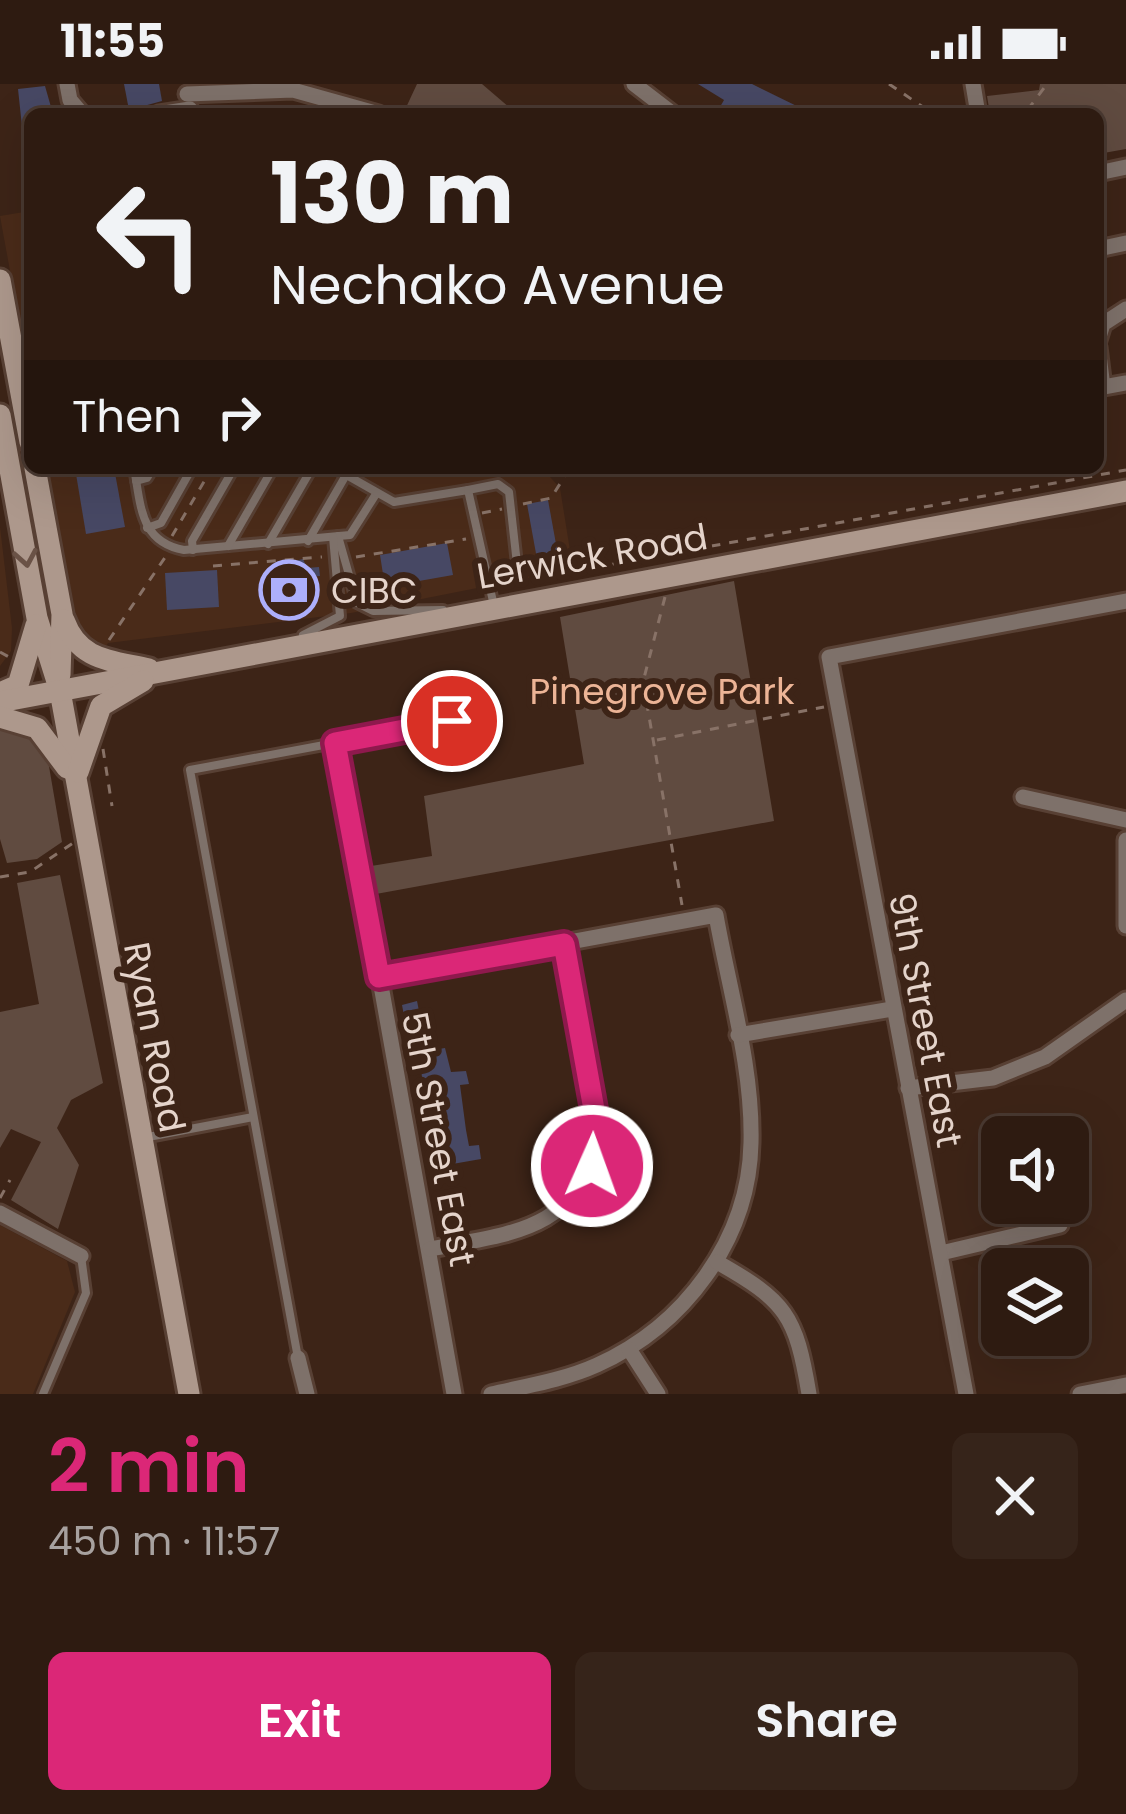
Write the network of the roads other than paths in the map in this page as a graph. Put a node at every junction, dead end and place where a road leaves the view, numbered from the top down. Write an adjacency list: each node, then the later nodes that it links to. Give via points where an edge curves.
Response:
1 (634, 84): 4 (street)
2 (188, 100): 3 (street, via 293,90)
3 (358, 108)
4 (665, 108)
5 (0, 280): 6 (main road)
6 (15, 365): 7 (main road)
7 (24, 411)
8 (0, 415): 21 (main road, Ryan Road)
9 (0, 460): 21 (main road)
10 (36, 474): 32 (main road, Ryan Road)
11 (135, 474): 18 (lane)
12 (150, 474): 18 (lane)
13 (190, 474): 23 (lane, via 161,523)
14 (231, 474): 28 (lane)
15 (270, 474): 27 (lane)
16 (309, 474): 26 (lane)
17 (346, 475): 22 (lane); 25 (lane)
18 (136, 481): 23 (lane)
19 (469, 490): 22 (lane, via 394,502); 29 (lane, via 498,484 508,492); 31 (lane)
20 (1126, 490): 31 (main road, Lerwick Road)
21 (14, 492): 33 (main road, Ryan Road, one-way to 33)
22 (376, 494): 24 (lane, via 350,535)
23 (147, 527): 28 (lane, via 168,548)
24 (335, 537): 25 (lane); 31 (lane, via 357,603 373,611); 34 (lane, via 340,616)
25 (308, 541): 26 (lane)
26 (268, 544): 27 (lane)
27 (227, 547): 28 (lane)
28 (193, 550)
29 (517, 564)
30 (1126, 601): 51 (street, 9th Street East, via 829,657)
31 (486, 602): 34 (main road, Lerwick Road)
32 (62, 614): 35 (main road, via 90,657); 36 (main road, Ryan Road)
33 (37, 618): 36 (main road, Ryan Road); 37 (main road, via 28,666 18,685)
34 (233, 657): 35 (main road, Lerwick Road)
35 (159, 672): 36 (main road, Lerwick Road); 42 (main road, via 101,706)
36 (59, 691): 38 (main road, Lerwick Road); 42 (main road, Ryan Road)
37 (0, 693)
38 (0, 702)
39 (490, 714): 41 (lane)
40 (0, 717): 42 (main road, via 39,730)
41 (335, 743): 46 (lane); 54 (lane, via 190,770)
42 (75, 782): 55 (main road, Ryan Road)
43 (1023, 797): 44 (street)
44 (1126, 820)
45 (1126, 840): 47 (street)
46 (365, 896): 49 (street, 5th Street East)
47 (1126, 926)
48 (564, 944): 49 (street); 52 (street, via 716,915); 58 (street, via 599,1137 592,1166 565,1207 543,1222)
49 (379, 977): 58 (street, 5th Street East)
50 (1126, 1000): 53 (street, via 1045,1057 993,1078)
51 (892, 1009): 52 (street); 53 (street, 9th Street East)
52 (738, 1035): 61 (street, via 751,1142 746,1191)
53 (908, 1088): 59 (street, 9th Street East)
54 (253, 1117): 55 (lane); 64 (lane)
55 (141, 1139): 62 (main road, Ryan Road)
56 (0, 1213): 60 (street)
57 (1060, 1225): 59 (street)
58 (430, 1249): 70 (street, 5th Street East)
59 (940, 1253): 74 (street, 9th Street East)
60 (81, 1256): 66 (lane, via 86,1293)
61 (717, 1262): 63 (street, via 678,1310); 73 (street, via 772,1293 800,1340)
62 (180, 1347): 67 (main road); 68 (main road, Ryan Road)
63 (629, 1349): 71 (street, via 572,1375); 72 (street)
64 (298, 1358): 69 (street)
65 (1126, 1385): 75 (street)
66 (43, 1394)
67 (179, 1394)
68 (189, 1394)
69 (307, 1394)
70 (454, 1394)
71 (491, 1394)
72 (658, 1394)
73 (809, 1394)
74 (966, 1394)
75 (1080, 1394)

